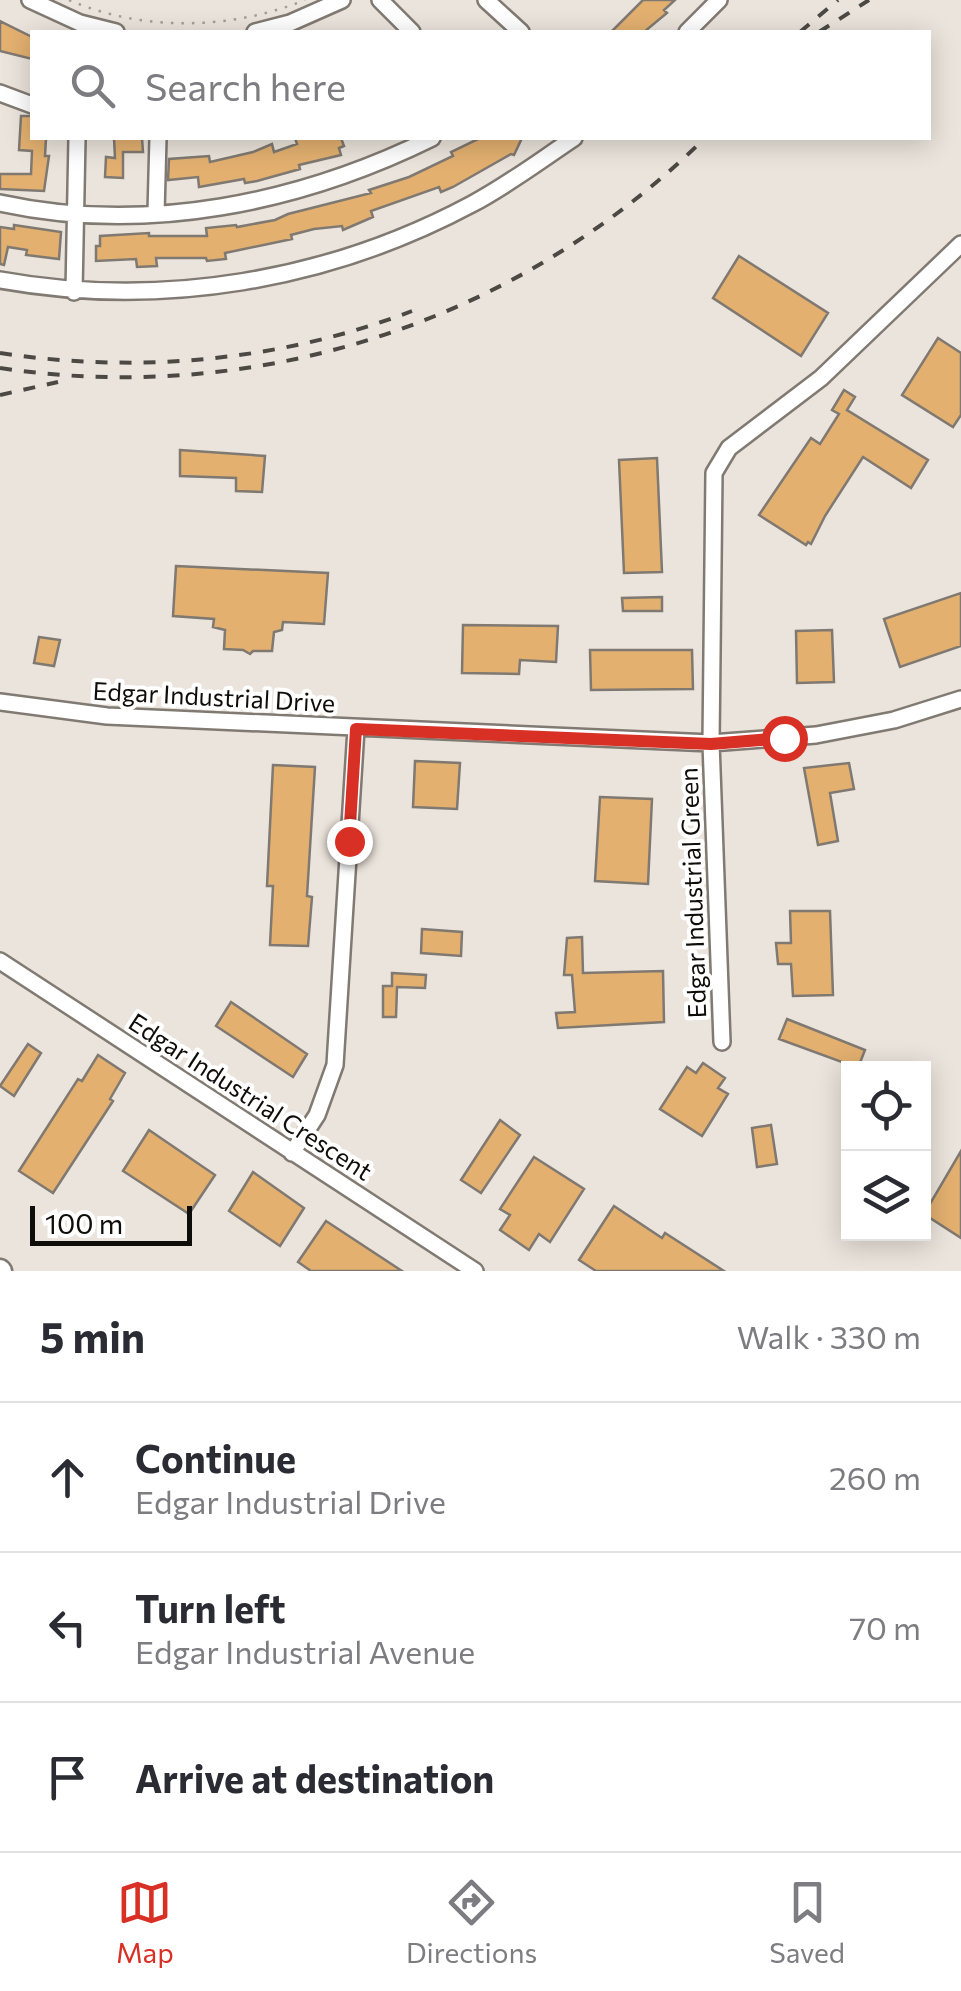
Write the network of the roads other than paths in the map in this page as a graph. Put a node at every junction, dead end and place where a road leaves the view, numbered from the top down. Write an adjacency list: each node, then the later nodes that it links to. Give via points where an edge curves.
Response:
1 (30, 0): 6 (street)
2 (342, 0): 7 (street)
3 (380, 0): 8 (street)
4 (486, 0): 9 (street)
5 (716, 1): 10 (street)
6 (79, 29)
7 (263, 30)
8 (410, 30)
9 (519, 30)
10 (689, 30)
11 (0, 93): 12 (street)
12 (30, 104)
13 (76, 140): 18 (street)
14 (158, 140): 19 (street)
15 (428, 140): 19 (street, via 285,194)
16 (571, 140): 22 (street, via 476,202 357,254 220,286)
17 (0, 203): 18 (street)
18 (76, 212): 19 (street); 22 (street)
19 (156, 213)
20 (961, 244): 26 (street, Edgar Industrial Green, via 822,378 729,448 714,473)
21 (0, 280): 22 (street)
22 (74, 292)
23 (961, 700): 26 (street, Edgar Industrial Drive, via 816,735)
24 (0, 702): 25 (street, Edgar Industrial Drive, via 107,716)
25 (356, 729): 26 (street, Edgar Industrial Drive); 29 (street, via 335,1065 317,1115)
26 (711, 744): 28 (street, Edgar Industrial Green)
27 (0, 962): 29 (street, Edgar Industrial Crescent)
28 (722, 1042)
29 (292, 1153): 30 (street, Edgar Industrial Crescent)
30 (475, 1271)

